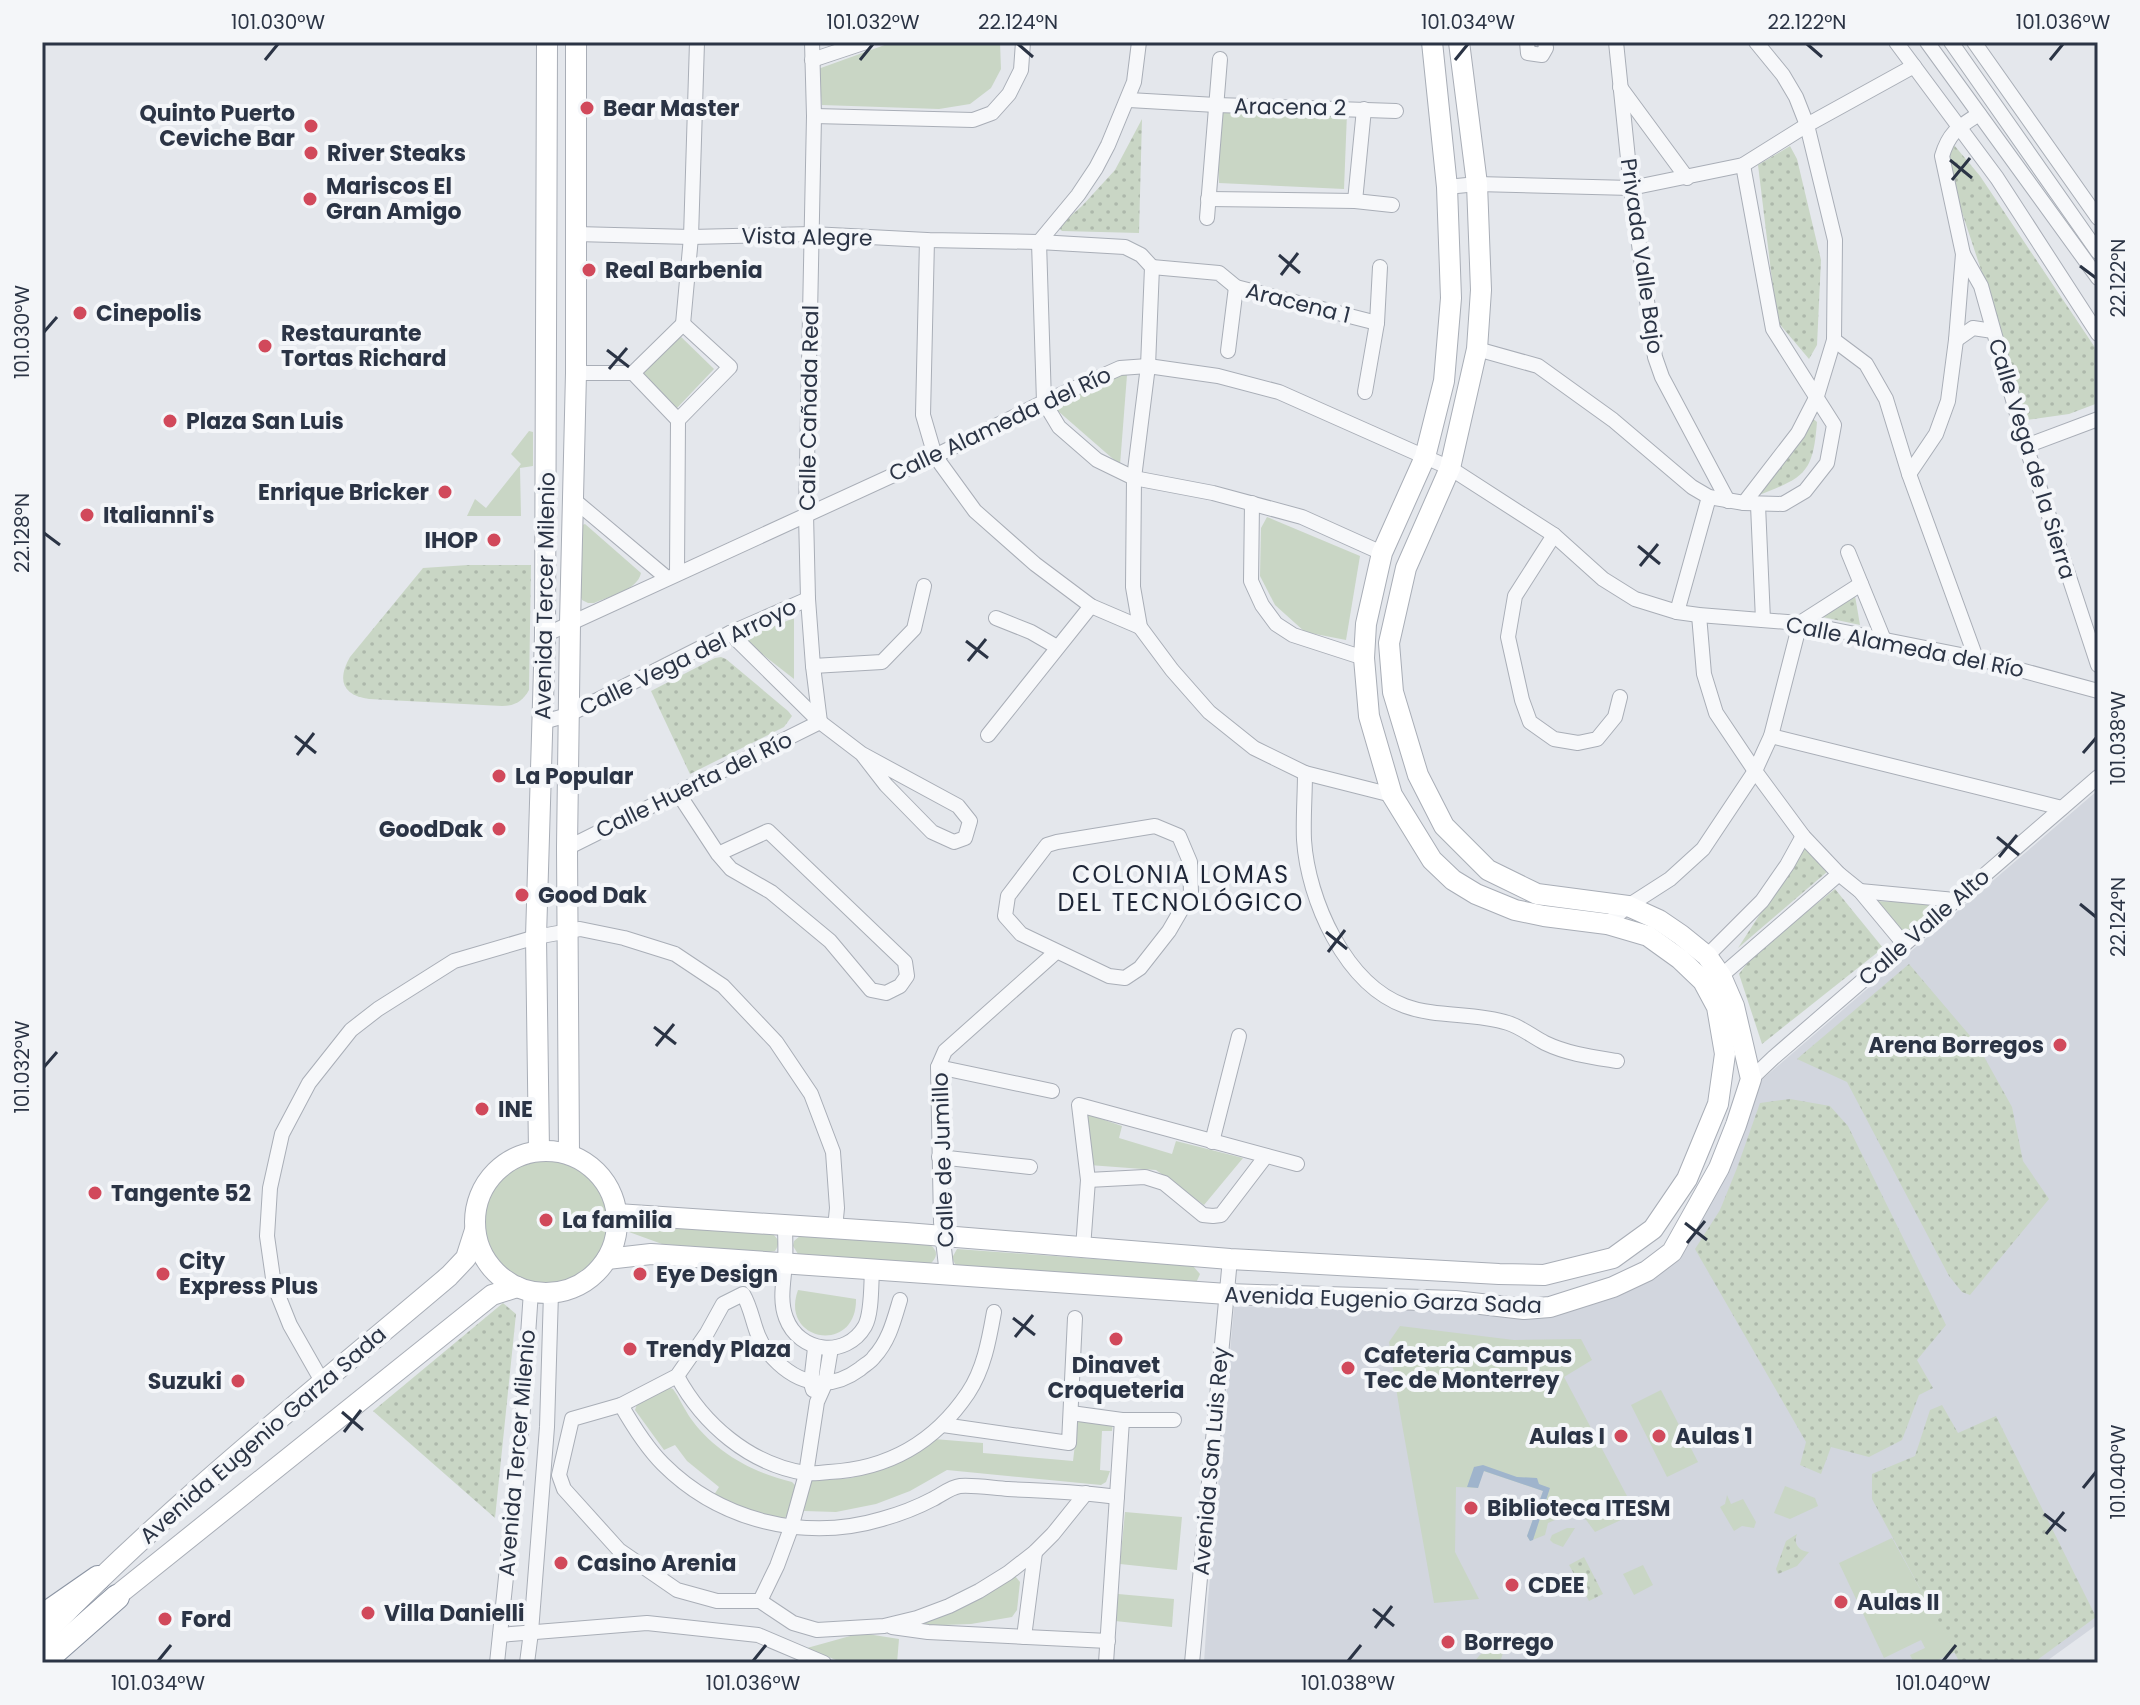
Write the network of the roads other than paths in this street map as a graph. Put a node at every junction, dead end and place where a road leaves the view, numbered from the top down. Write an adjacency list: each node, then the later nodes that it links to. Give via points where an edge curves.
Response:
1 (547, 42): 95 (street, Avenida Tercer Milenio)
2 (576, 42): 40 (street, Avenida Tercer Milenio)
3 (697, 42): 42 (street)
4 (812, 42): 19 (street, Calle Cañada Real)
5 (866, 42): 19 (street)
6 (1023, 42): 27 (street, via 1021,70 1009,94 992,113 973,120)
7 (1139, 42): 22 (street)
8 (1432, 42): 33 (street, Avenida Eugenio Garza Sada)
9 (1459, 42): 32 (street)
10 (1527, 42): 11 (street, via 1528,53 1542,55)
11 (1545, 42)
12 (1616, 42): 21 (street, Privada Valle Bajo)
13 (1756, 42): 28 (street, via 1783,75)
14 (1896, 42): 20 (street)
15 (1927, 42): 26 (street)
16 (1951, 42): 45 (street)
17 (1974, 42): 39 (street)
18 (1220, 59): 23 (street, Aracena 2)
19 (812, 60): 27 (street, Calle Cañada Real)
20 (1914, 66): 28 (street); 29 (street)
21 (1620, 87): 31 (street); 34 (street, Privada Valle Bajo)
22 (1129, 100): 23 (street, Aracena 2); 44 (street, via 1096,168)
23 (1216, 105): 24 (street, Aracena 2); 35 (street, Aracena 2)
24 (1364, 109): 25 (street, Aracena 2); 36 (street, Aracena 2)
25 (1396, 111)
26 (1979, 114): 29 (street); 49 (street)
27 (814, 116): 41 (street, Calle Cañada Real)
28 (1807, 125): 30 (street); 55 (street, via 1835,240)
29 (1957, 128): 46 (street, via 1946,140 1942,156); 54 (street, via 1997,178)
30 (1743, 165): 31 (street); 63 (street, via 1773,329)
31 (1687, 178): 34 (street)
32 (1477, 184): 33 (street); 34 (street); 57 (street)
33 (1447, 187): 69 (street, Avenida Eugenio Garza Sada, via 1451,298 1444,381)
34 (1631, 188): 75 (street, Privada Valle Bajo, via 1655,357)
35 (1208, 199): 36 (street); 38 (street, Aracena 2)
36 (1355, 201): 37 (street)
37 (1392, 205)
38 (1207, 218)
39 (2098, 218)
40 (576, 234): 42 (street, Vista Alegre); 60 (street, Avenida Tercer Milenio)
41 (812, 234): 42 (street, Vista Alegre); 43 (street, Vista Alegre); 78 (street, Calle Cañada Real)
42 (691, 237): 52 (street)
43 (927, 240): 44 (street, Vista Alegre); 68 (street, via 923,415)
44 (1039, 242): 47 (street, Vista Alegre, via 1125,247); 64 (street)
45 (2098, 252)
46 (1963, 254): 53 (street, Calle Vega de la Sierra, via 1981,286); 56 (street)
47 (1152, 267): 50 (street, via 1219,273); 59 (street)
48 (1380, 267): 51 (street, Aracena 1)
49 (2098, 278)
50 (1236, 287): 51 (street, Aracena 1); 58 (street, Aracena 1)
51 (1377, 323): 62 (street, Aracena 1)
52 (683, 324): 61 (street); 66 (street, via 730,367)
53 (1993, 331): 56 (street, via 1973,328); 67 (street, Calle Vega de la Sierra)
54 (2098, 334)
55 (1834, 340): 63 (street); 71 (street, via 1866,364 1886,399)
56 (1956, 340): 71 (street, via 1948,401 1936,434)
57 (1477, 349): 70 (street); 73 (street, via 1538,366)
58 (1228, 351)
59 (1148, 366): 64 (street, Calle Alameda del Río, via 1120,368); 69 (street, Calle Alameda del Río, via 1279,392); 72 (street)
60 (576, 373): 61 (street); 74 (street, Avenida Tercer Milenio)
61 (633, 373): 66 (street)
62 (1365, 392)
63 (1817, 396): 77 (street); 77 (street, via 1834,425 1827,463 1805,491 1783,504)
64 (1044, 402): 68 (street, Calle Alameda del Río); 72 (street, via 1059,427 1097,460)
65 (2098, 419): 67 (street)
66 (678, 420): 82 (street)
67 (2026, 446): 100 (street, Calle Vega de la Sierra)
68 (935, 456): 78 (street, Calle Alameda del Río); 86 (street, via 975,511)
69 (1425, 457): 70 (street, Calle Alameda del Río); 81 (street, Avenida Eugenio Garza Sada)
70 (1450, 468): 79 (street, Calle Alameda del Río); 122 (street, via 1406,568 1389,643 1393,692 1418,775 1444,826 1488,870 1537,894)
71 (1909, 474): 99 (street)
72 (1134, 478): 76 (street); 93 (street, via 1133,587)
73 (1709, 497): 75 (street); 87 (street)
74 (574, 500): 82 (street); 91 (street, Avenida Tercer Milenio)
75 (1728, 501): 77 (street)
76 (1252, 503): 81 (street, via 1302,517); 98 (street, via 1251,581 1262,605 1293,635)
77 (1751, 504): 90 (street)
78 (806, 514): 82 (street, Calle Alameda del Río); 85 (street, Calle Cañada Real)
79 (1554, 535): 87 (street, Calle Alameda del Río, via 1603,579 1635,599); 103 (street, via 1515,596 1508,637 1530,722 1554,739 1597,739 1615,717)
80 (1848, 552): 83 (street)
81 (1382, 553): 98 (street, Avenida Eugenio Garza Sada)
82 (672, 576): 91 (street, Calle Alameda del Río)
83 (1861, 584): 92 (street); 96 (street)
84 (924, 586): 101 (street, via 914,629 882,662)
85 (808, 599): 94 (street, Calle Vega del Arroyo); 101 (street, Calle Cañada Real)
86 (1091, 606): 93 (street); 97 (street)
87 (1677, 612): 88 (street, Calle Alameda del Río)
88 (1699, 615): 90 (street, Calle Alameda del Río); 110 (street, via 1704,674 1716,713)
89 (996, 618): 97 (street)
90 (1763, 620): 92 (street, Calle Alameda del Río)
91 (570, 623): 95 (street, Calle Alameda del Río); 104 (street, Avenida Tercer Milenio)
92 (1800, 623): 96 (street, Calle Alameda del Río); 108 (street)
93 (1140, 627): 111 (street, via 1209,712 1254,748)
94 (730, 633): 104 (street, Calle Vega del Arroyo); 106 (street)
95 (545, 635): 105 (street, Avenida Tercer Milenio)
96 (1884, 640): 99 (street, Calle Alameda del Río)
97 (1057, 647): 107 (street)
98 (1364, 658): 114 (street, Avenida Eugenio Garza Sada, via 1369,716)
99 (1976, 658): 102 (street, Calle Alameda del Río)
100 (2098, 665)
101 (813, 666): 106 (street, Calle Cañada Real)
102 (2098, 691)
103 (1620, 697)
104 (568, 715): 105 (street, Calle Vega del Arroyo); 117 (street, Avenida Tercer Milenio)
105 (543, 722): 125 (street, Avenida Tercer Milenio)
106 (820, 722): 109 (street); 113 (street, Calle Huerta del Río)
107 (988, 735)
108 (1771, 736): 110 (street); 115 (street)
109 (862, 754): 109 (street, via 958,806 970,821 965,838 954,842 932,832)
110 (1755, 771): 116 (street); 122 (street, via 1703,849)
111 (1305, 773): 114 (street); 131 (street, via 1304,840 1313,891 1332,935 1362,976 1403,1006 1510,1023 1561,1050)
112 (2098, 777): 115 (street, Calle Valle Alto)
113 (678, 793): 117 (street, Calle Huerta del Río); 118 (street)
114 (1392, 795): 123 (street, Avenida Eugenio Garza Sada, via 1432,860 1476,894 1515,910)
115 (2062, 808): 121 (street, Calle Valle Alto)
116 (1803, 836): 119 (street); 128 (street, via 1762,901)
117 (567, 848): 124 (street, Avenida Tercer Milenio)
118 (718, 854): 118 (street, via 830,941 871,990 886,993 907,976 905,962 768,831)
119 (1839, 874): 120 (street); 129 (street)
120 (1860, 891): 121 (street); 126 (street)
121 (1955, 900): 126 (street, Calle Valle Alto)
122 (1628, 906): 123 (street); 128 (street, via 1659,920)
123 (1607, 924): 153 (street, Avenida Eugenio Garza Sada, via 1648,936 1680,959 1703,981 1717,1007 1725,1054 1718,1104 1687,1179 1653,1229 1613,1258 1544,1275)
124 (567, 932): 125 (street); 137 (street, Avenida Tercer Milenio); 145 (street, via 580,929 675,954 723,986 776,1042 811,1094 833,1152)
125 (536, 937): 136 (street, Avenida Tercer Milenio); 164 (street, via 454,961 378,1009 351,1030 309,1083 282,1134 270,1188 267,1236 274,1285)
126 (1904, 944): 133 (street, Calle Valle Alto)
127 (1056, 952): 127 (street, via 1109,976 1125,978 1140,968 1191,893 1190,862 1179,836 1155,826 1047,845 1008,896 1005,916 1021,934); 132 (street, Calle de Jumillo, via 945,1051)
128 (1707, 956): 129 (street)
129 (1721, 976): 133 (street, via 1734,1006)
130 (1239, 1036): 135 (street)
131 (1617, 1061)
132 (938, 1067): 134 (street); 139 (street, Calle de Jumillo)
133 (1751, 1079): 158 (street, Avenida Eugenio Garza Sada, via 1706,1193 1672,1252 1647,1271 1550,1307)
134 (1052, 1091)
135 (1212, 1142): 138 (street); 142 (street, via 1079,1105)
136 (539, 1151): 137 (street); 146 (street, via 517,1156 491,1177 476,1207)
137 (569, 1154): 143 (street, via 601,1177)
138 (1266, 1156): 140 (street); 142 (street, via 1221,1215 1203,1215 1164,1183 1145,1177)
139 (939, 1157): 141 (street); 147 (street, Calle de Jumillo)
140 (1297, 1164)
141 (1030, 1167)
142 (1088, 1180): 148 (street)
143 (617, 1214): 144 (street, Avenida Eugenio Garza Sada); 149 (street, via 616,1237)
144 (785, 1225): 145 (street, Avenida Eugenio Garza Sada); 151 (street)
145 (835, 1228): 147 (street, Avenida Eugenio Garza Sada)
146 (475, 1230): 155 (street, via 489,1265 502,1278); 164 (street, Avenida Eugenio Garza Sada, via 466,1258 449,1276)
147 (943, 1236): 148 (street, Avenida Eugenio Garza Sada); 154 (street, Calle de Jumillo)
148 (1083, 1248): 150 (street, Avenida Eugenio Garza Sada)
149 (607, 1259): 151 (street, Avenida Eugenio Garza Sada, via 651,1254); 155 (street, via 582,1283 565,1290)
150 (1230, 1259): 153 (street, Avenida Eugenio Garza Sada); 156 (street, Avenida San Luis Rey)
151 (785, 1262): 152 (street, Avenida Eugenio Garza Sada); 161 (street, via 785,1317)
152 (872, 1270): 154 (street, Avenida Eugenio Garza Sada); 162 (street, via 864,1326)
153 (1455, 1273): 158 (street)
154 (947, 1275): 156 (street, Avenida Eugenio Garza Sada)
155 (533, 1290): 170 (street, Avenida Tercer Milenio); 172 (street, Avenida Tercer Milenio); 179 (street, Avenida Eugenio Garza Sada, via 492,1295)
156 (1227, 1294): 158 (street, Avenida Eugenio Garza Sada); 194 (street, Avenida San Luis Rey)
157 (900, 1300): 165 (street, via 889,1335 874,1358 848,1377)
158 (1455, 1301)
159 (994, 1312): 171 (street, via 987,1353 969,1392)
160 (1075, 1318): 167 (street)
161 (815, 1348): 162 (street); 165 (street)
162 (831, 1348): 165 (street)
163 (677, 1376): 165 (street, via 723,1304 743,1294 765,1348 778,1363); 166 (street); 173 (street, via 712,1425 740,1447)
164 (323, 1383): 178 (street, Avenida Eugenio Garza Sada)
165 (818, 1383): 173 (street)
166 (621, 1405): 176 (street, via 663,1464 692,1489 753,1519); 180 (street, via 572,1419 559,1475 564,1489 619,1550 677,1590 717,1601)
167 (1071, 1413): 168 (street); 171 (street, via 1069,1443)
168 (1122, 1420): 169 (street); 175 (street)
169 (1174, 1420)
170 (522, 1424): 172 (street); 184 (street, Avenida Tercer Milenio)
171 (943, 1425): 173 (street, via 903,1454 857,1471)
172 (547, 1427): 183 (street, Avenida Tercer Milenio)
173 (806, 1474): 176 (street)
174 (1086, 1493): 175 (street); 176 (street, via 957,1486 878,1521); 177 (street)
175 (1117, 1497): 187 (street)
176 (791, 1528): 180 (street)
177 (1035, 1552): 182 (street, via 949,1606); 186 (street)
178 (98, 1578): 181 (highway); 185 (street, Avenida Eugenio Garza Sada)
179 (117, 1597): 188 (street, Avenida Eugenio Garza Sada); 189 (highway)
180 (760, 1601): 182 (street, via 793,1623 817,1630)
181 (42, 1620)
182 (884, 1626): 186 (street)
183 (531, 1632): 184 (street); 191 (street, Avenida Tercer Milenio); 192 (street, via 647,1623 758,1635)
184 (500, 1635): 190 (street, Avenida Tercer Milenio)
185 (42, 1637)
186 (1024, 1637): 187 (street)
187 (1108, 1641): 193 (street)
188 (42, 1650)
189 (42, 1663)
190 (497, 1663)
191 (527, 1663)
192 (824, 1663)
193 (1106, 1663)
194 (1192, 1663)

